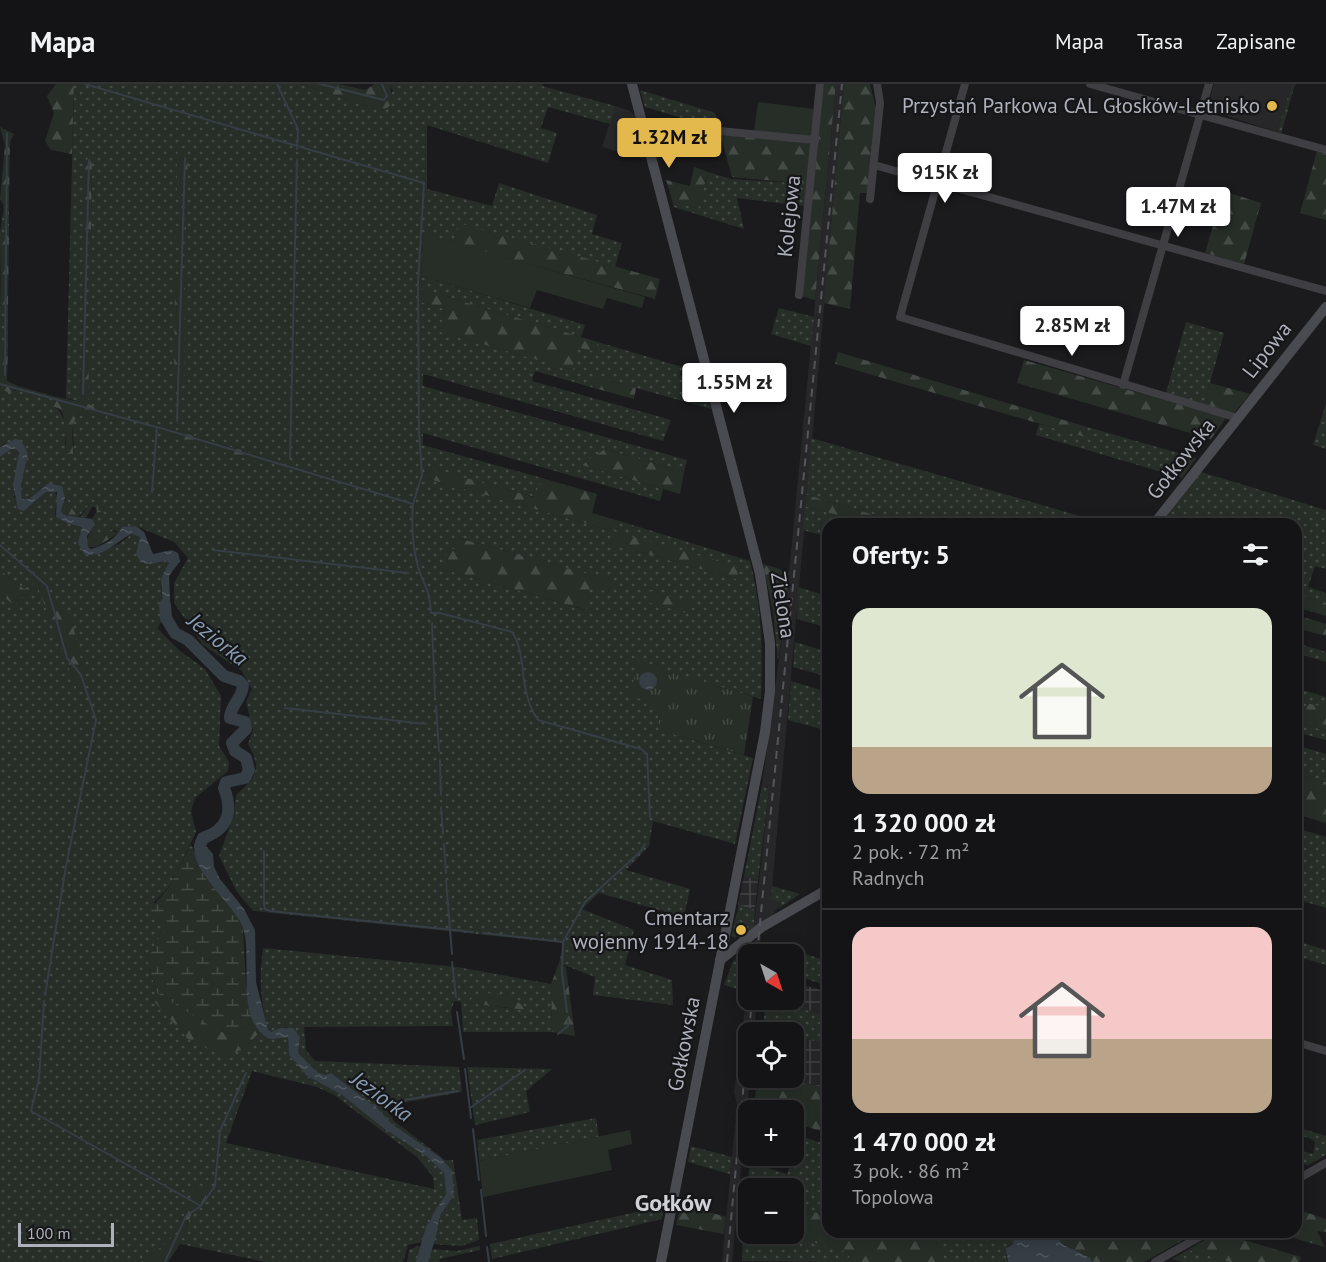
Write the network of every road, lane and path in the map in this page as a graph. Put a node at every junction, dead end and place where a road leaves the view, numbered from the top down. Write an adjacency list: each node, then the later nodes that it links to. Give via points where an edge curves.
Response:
1 (632, 84): 22 (street, Zielona, via 747,520 767,611 770,691 765,732)
2 (820, 84): 9 (street, Kolejowa)
3 (877, 84): 11 (street, via 880,103)
4 (965, 84): 12 (street)
5 (1090, 84): 7 (street)
6 (1209, 84): 7 (street)
7 (1200, 114): 10 (street); 14 (street)
8 (720, 131): 9 (street)
9 (815, 140): 16 (street, Kolejowa)
10 (1326, 150)
11 (874, 165): 12 (street); 13 (street)
12 (938, 181): 14 (street); 18 (street, via 900,317)
13 (870, 199)
14 (1162, 246): 15 (street); 18 (street)
15 (1326, 291)
16 (800, 295)
17 (1326, 307): 19 (street, Lipowa)
18 (1123, 385): 19 (street)
19 (1238, 418): 20 (street, Gołkowska)
20 (1159, 518)
21 (822, 892): 22 (street, via 762,927)
22 (720, 960): 28 (street, Gołkowska)
23 (1302, 1044): 24 (street)
24 (1326, 1051)
25 (1326, 1163): 26 (street)
26 (1302, 1177)
27 (1197, 1238): 29 (street)
28 (661, 1262)
29 (1155, 1262)

